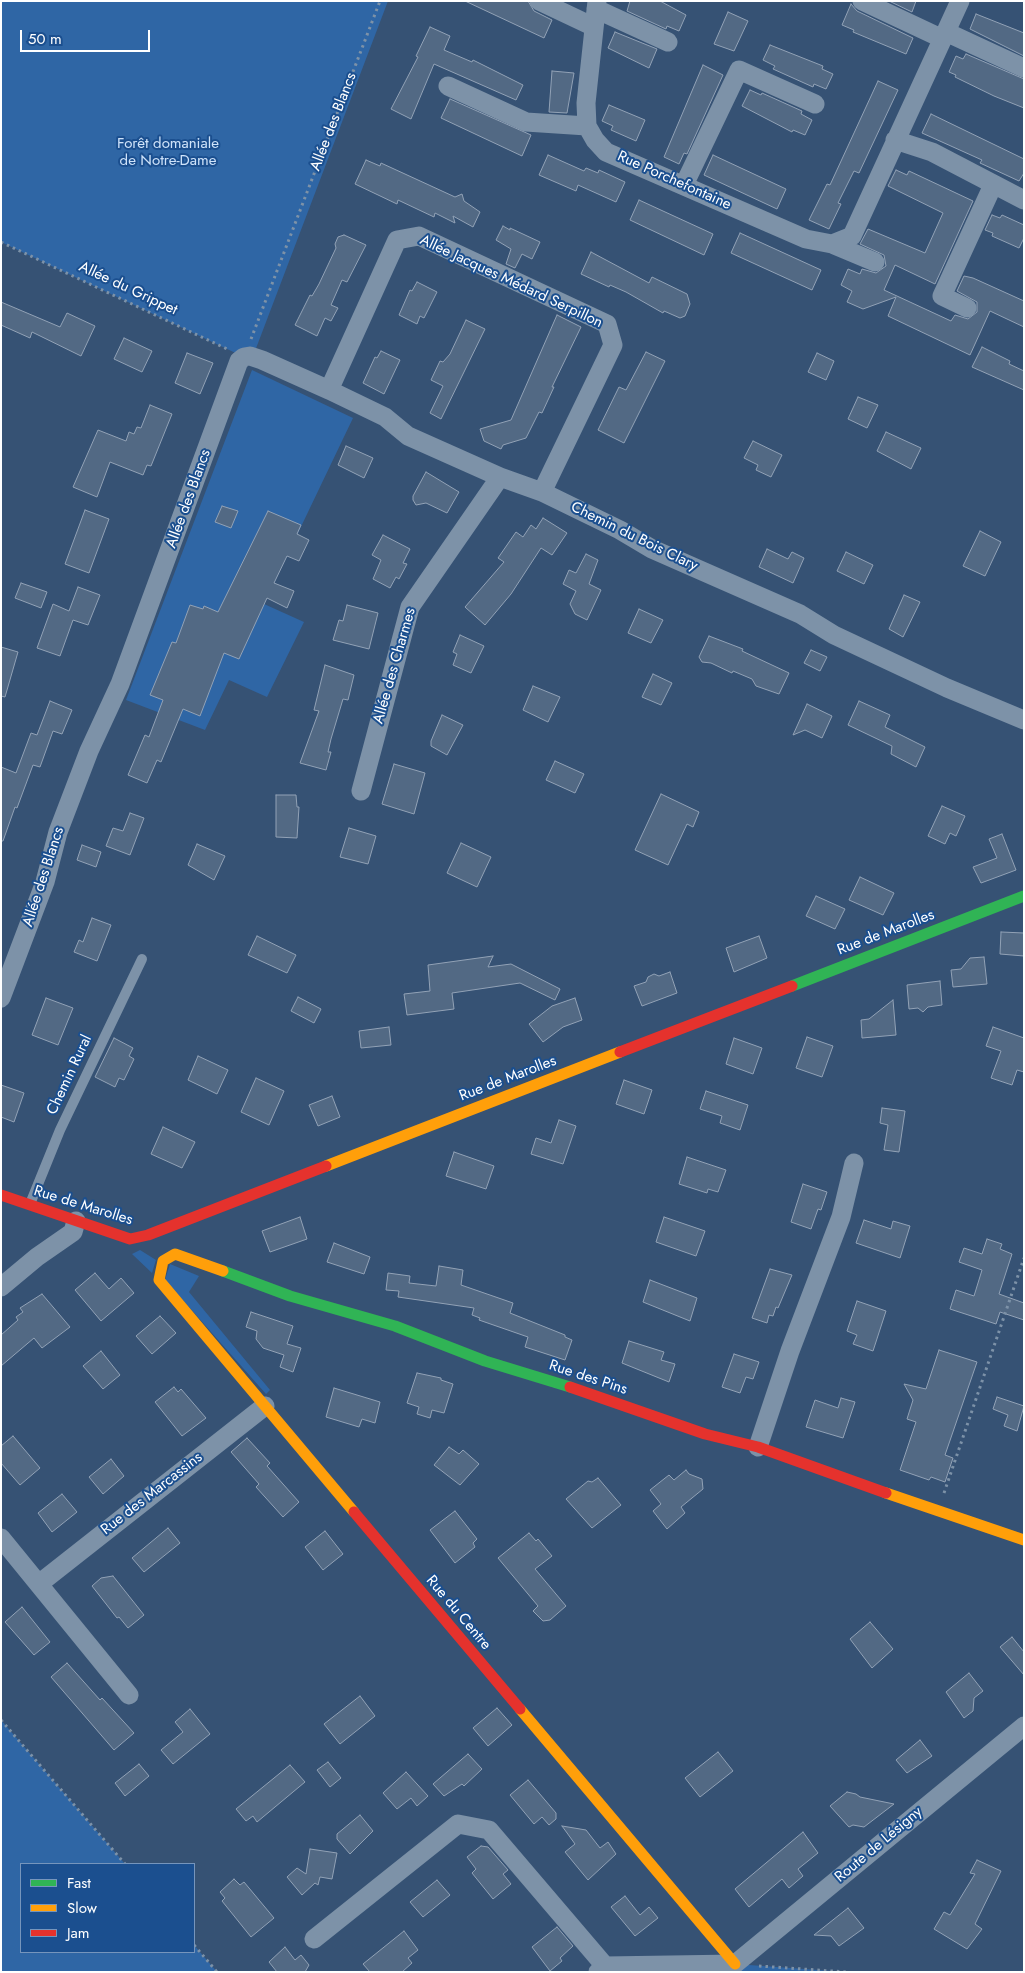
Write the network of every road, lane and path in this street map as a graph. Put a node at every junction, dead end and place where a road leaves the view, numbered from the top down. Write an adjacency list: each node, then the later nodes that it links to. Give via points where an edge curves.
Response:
1 (380, 1): 20 (path, Allée des Blancs)
2 (539, 1): 5 (street)
3 (862, 1): 6 (street)
4 (960, 1): 6 (street)
5 (596, 12): 7 (street); 11 (street, Rue Porchefontaine, via 586,103)
6 (944, 36): 8 (street); 12 (street)
7 (668, 42)
8 (1024, 68)
9 (448, 86): 11 (street, via 526,122)
10 (815, 104): 13 (street, via 739,70)
11 (588, 126): 13 (street, Rue Porchefontaine, via 606,152)
12 (895, 140): 14 (street, via 932,152); 17 (street, via 852,236)
13 (684, 185): 17 (street, Rue Porchefontaine, via 806,239)
14 (992, 185): 15 (street); 19 (street, via 942,296)
15 (1024, 200)
16 (1, 242): 20 (path, Allée du Grippet)
17 (832, 244): 18 (street, Rue Porchefontaine)
18 (875, 262)
19 (967, 308)
20 (244, 357): 21 (street, Chemin du Bois Clary, via 262,360); 28 (street, Allée des Blancs, via 239,361 120,684 89,751 58,832 45,882)
21 (329, 390): 22 (street, Chemin du Bois Clary, via 385,417 408,436); 23 (street, Allée Jacques Médard Serpillon, via 397,240 419,236 607,324 613,345)
22 (500, 477): 23 (street, Chemin du Bois Clary); 25 (street, Allée des Charmes, via 410,607)
23 (542, 492): 24 (street, Chemin du Bois Clary, via 652,549 800,614 834,635 947,688)
24 (1024, 720)
25 (361, 790)
26 (1024, 896): 32 (street, Rue de Marolles, via 148,1235 130,1238)
27 (142, 959): 31 (lane, Chemin Rural, via 60,1130)
28 (1, 998)
29 (854, 1163): 37 (street, via 841,1217)
30 (1, 1195): 31 (street, Rue de Marolles)
31 (30, 1205): 32 (street, Rue de Marolles)
32 (76, 1221): 35 (street, via 72,1232)
33 (1024, 1258): 38 (path)
34 (160, 1280): 36 (street, Rue du Centre); 37 (street, Rue des Pins, via 163,1261 175,1254 184,1256 290,1296 395,1326 705,1434)
35 (1, 1287)
36 (265, 1406): 41 (street, Rue des Marcassins); 48 (street, Rue du Centre)
37 (758, 1447): 38 (street, Rue des Pins)
38 (938, 1512): 40 (street, Rue des Pins)
39 (1, 1538): 41 (street)
40 (1024, 1540)
41 (40, 1583): 42 (street)
42 (129, 1695)
43 (1, 1720): 45 (path)
44 (1024, 1726): 48 (street, Route de Lésigny)
45 (124, 1863)
46 (314, 1939): 49 (street, via 458,1824 489,1830)
47 (195, 1946): 50 (path)
48 (735, 1964): 49 (street); 51 (path)
49 (601, 1969)
50 (217, 1972)
51 (846, 1972)

